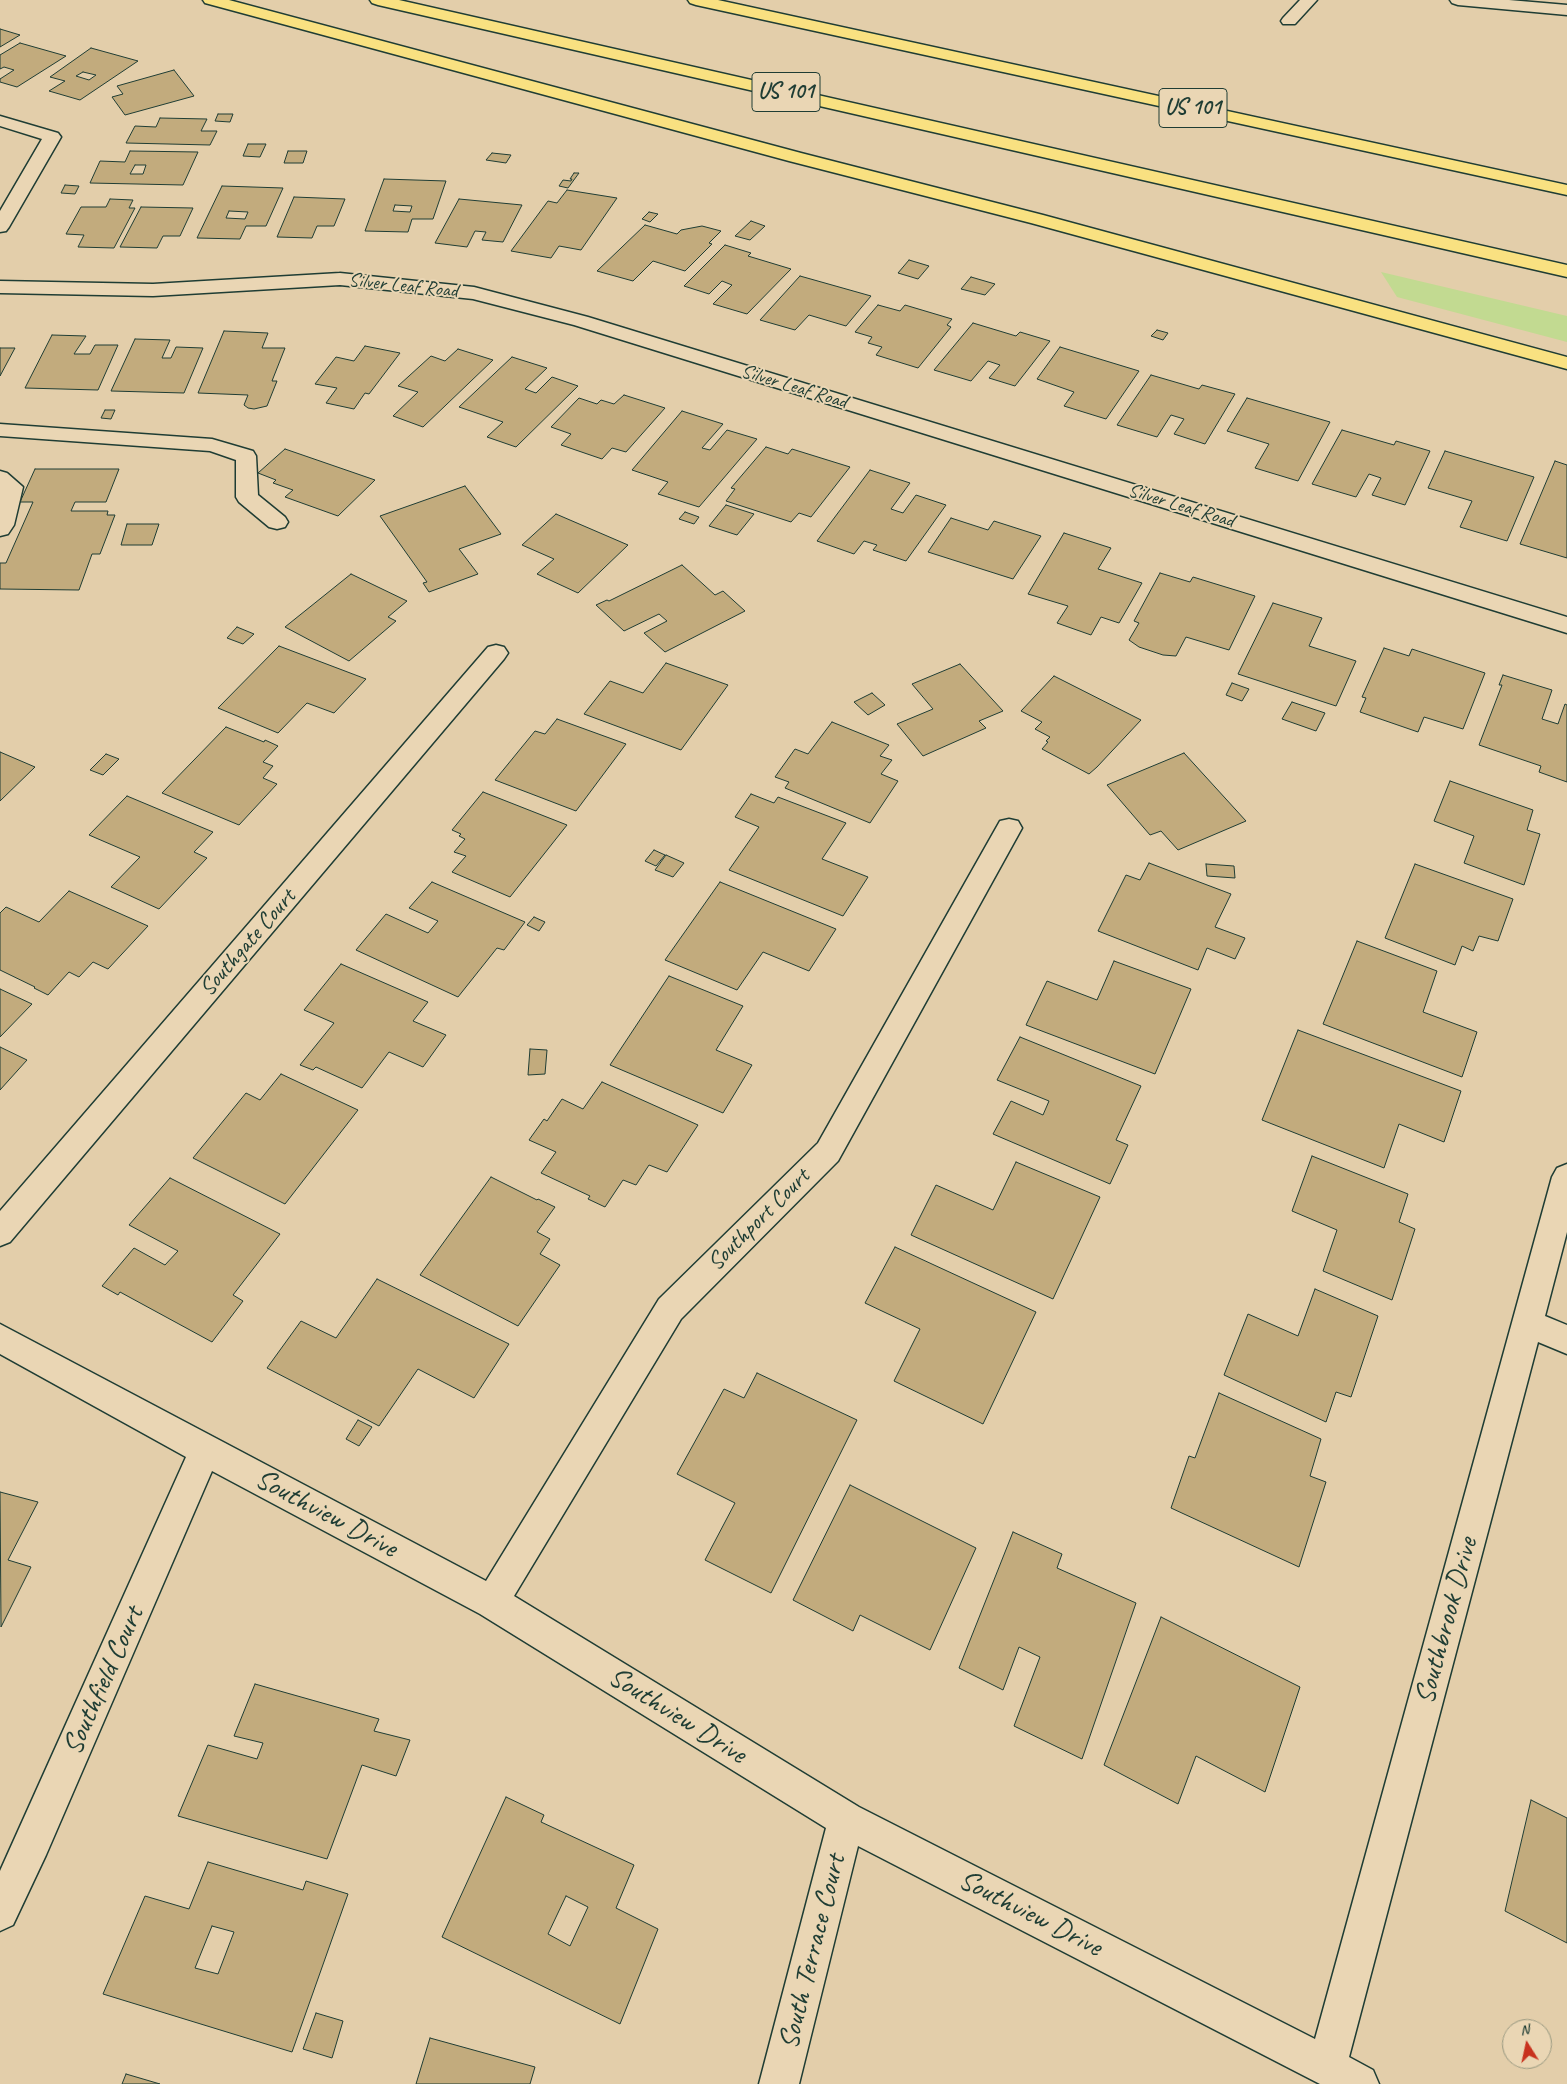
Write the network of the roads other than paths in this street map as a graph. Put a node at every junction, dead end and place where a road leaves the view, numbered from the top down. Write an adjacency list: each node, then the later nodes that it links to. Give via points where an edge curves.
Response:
1 (211, 0): 13 (highway)
2 (378, 0): 11 (highway, US 101)
3 (696, 0): 9 (highway, US 101)
4 (1310, 0): 7 (street)
5 (1458, 0): 6 (street)
6 (1567, 10)
7 (1289, 21)
8 (0, 121): 10 (street, via 52,137)
9 (1567, 190)
10 (0, 227)
11 (1567, 271)
12 (0, 287): 18 (street, Silver Leaf Road, via 153,290 340,279 474,293 581,321)
13 (1567, 363)
14 (0, 430): 16 (street, via 212,445 246,456 247,497)
15 (0, 478): 17 (street, via 12,486)
16 (276, 522)
17 (0, 529)
18 (1567, 625)
19 (496, 653): 22 (street, Southgate Court)
20 (1009, 828): 27 (street, Southport Court, via 828,1152 670,1309)
21 (1567, 1177): 23 (street, Southbrook Drive)
22 (0, 1233)
23 (1528, 1324): 25 (street); 30 (street, Southbrook Drive)
24 (0, 1338): 26 (street, Southview Drive)
25 (1567, 1340)
26 (205, 1450): 27 (street, Southview Drive); 29 (street, Southfield Court)
27 (492, 1602): 28 (street, Southview Drive)
28 (846, 1820): 30 (street, Southview Drive); 31 (street, South Terrace Court)
29 (0, 1912)
30 (1327, 2066): 32 (street, Southview Drive)
31 (779, 2084)
32 (1359, 2084)

